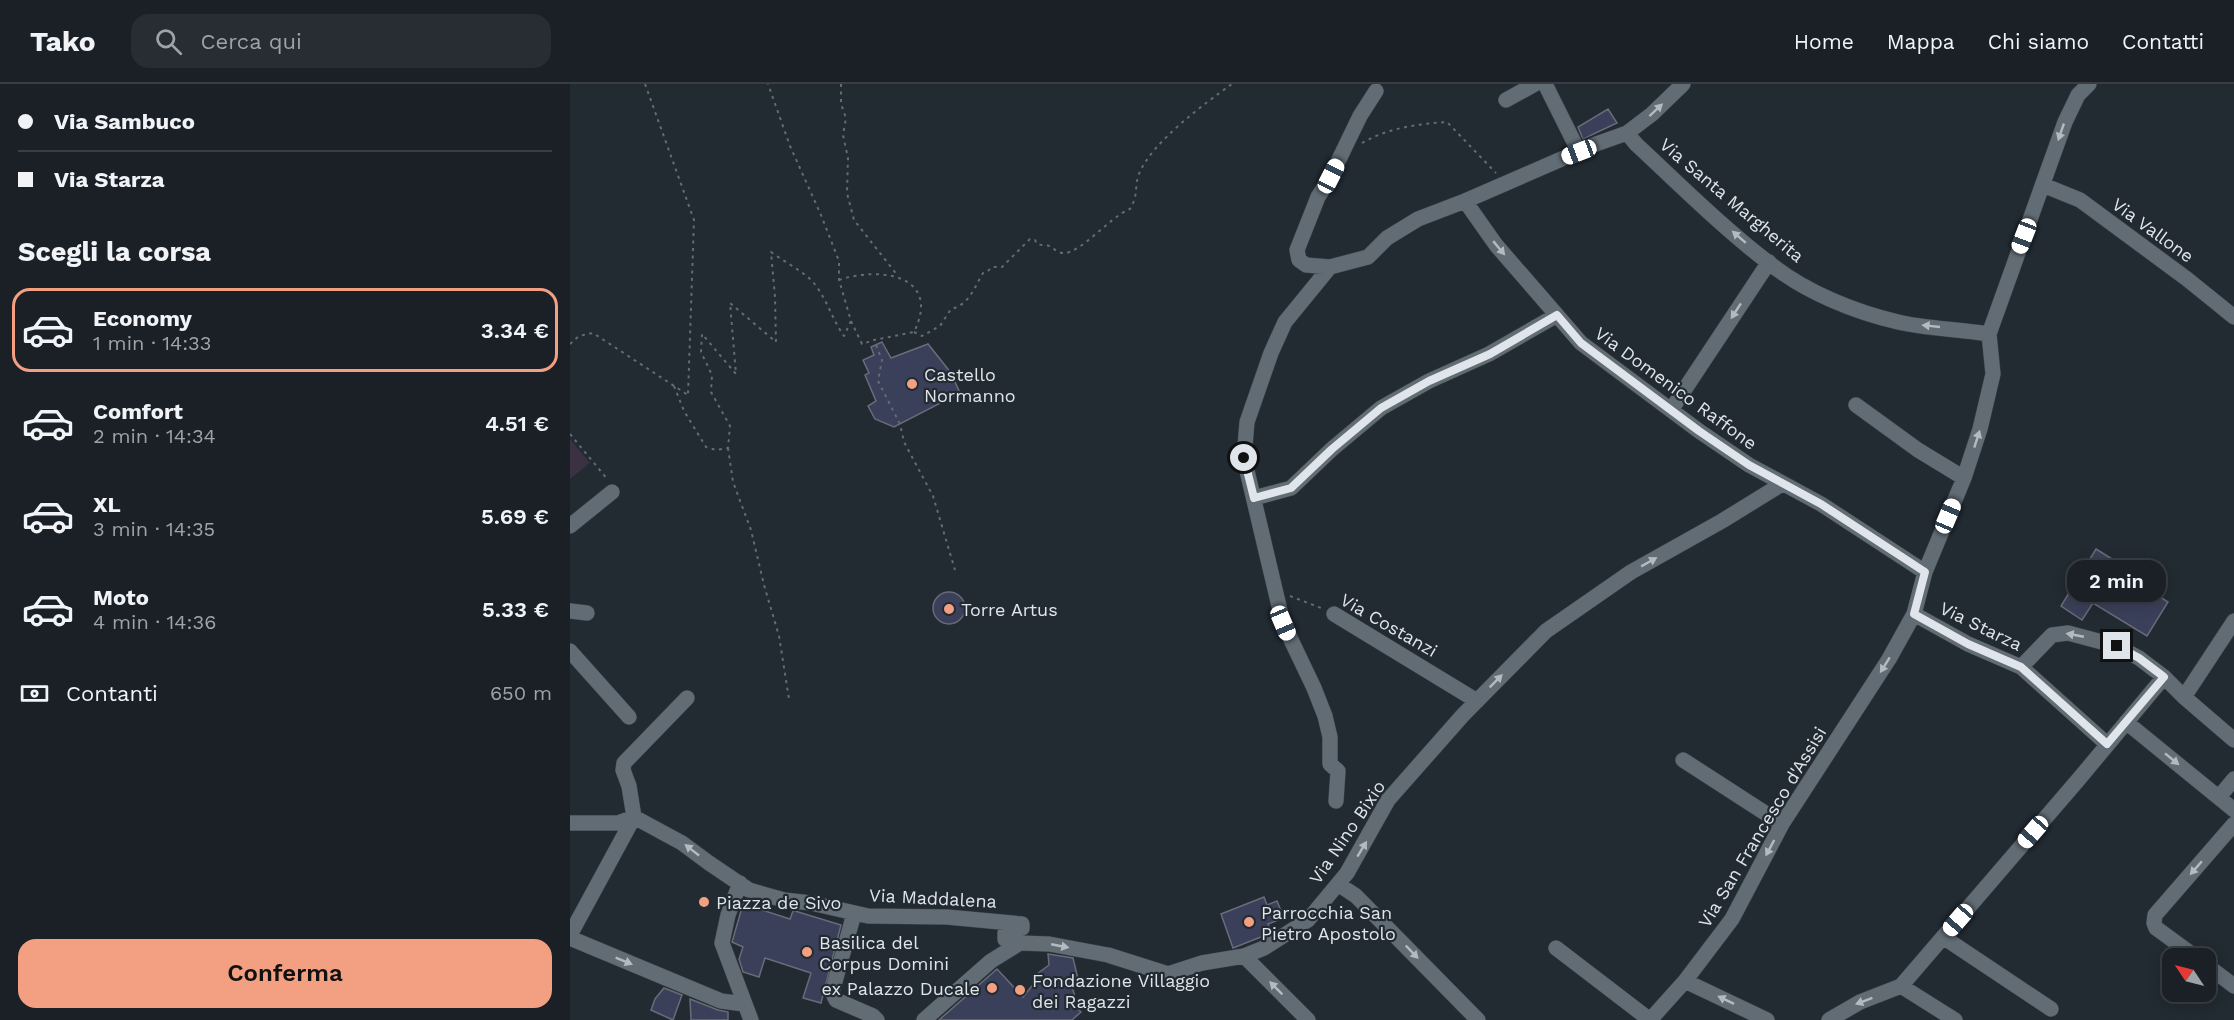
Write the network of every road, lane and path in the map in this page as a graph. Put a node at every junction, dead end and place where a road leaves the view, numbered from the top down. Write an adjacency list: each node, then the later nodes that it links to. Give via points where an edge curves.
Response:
1 (645, 84): 28 (path, via 694,220 687,395)
2 (768, 84): 20 (path, via 839,261)
3 (842, 84): 19 (path, via 841,104 846,118 843,135 848,158 846,193 854,220)
4 (1232, 84): 24 (path, via 1196,109 1147,159 1137,176 1137,194 1130,209 1069,253 1060,254 1030,239 1002,267 982,273 969,298 951,309 940,326 922,336)
5 (1535, 84): 10 (street)
6 (1545, 84): 12 (street)
7 (1683, 84): 11 (street, one-way to 7)
8 (2089, 84): 15 (street, one-way to 15, via 2065,122)
9 (1376, 91): 13 (street)
10 (1506, 100)
11 (1627, 133): 12 (street); 17 (street, Via Santa Margherita, one-way to 11)
12 (1579, 152): 14 (street)
13 (1342, 155): 14 (path, via 1380,133 1447,122); 18 (street, via 1318,197 1297,250 1299,260 1306,265)
14 (1506, 184): 16 (street)
15 (2043, 185): 22 (street, Via Vallone, via 2080,200); 25 (street)
16 (1465, 201): 18 (street, via 1409,224 1368,257); 21 (street, Via Domenico Raffone, one-way to 21, via 1496,245)
17 (1768, 262): 25 (street, Via Santa Margherita, one-way to 17, via 1900,322 1864,312 1812,291); 30 (street, one-way to 30)
18 (1330, 267): 36 (street, via 1286,322 1270,353 1247,422 1244,458)
19 (898, 276): 20 (path, via 856,274); 24 (path, via 915,287 922,302)
20 (839, 280): 23 (path)
21 (1557, 315): 30 (street, Via Domenico Raffone, via 1581,343); 36 (street, via 1490,354 1381,408 1291,488)
22 (2234, 317)
23 (851, 321): 26 (path, via 862,344); 32 (path, via 844,336 810,280 771,252 776,342 730,303 736,374 702,334 701,352 712,375 711,392 730,426)
24 (914, 332): 26 (path)
25 (1989, 334): 33 (street, Via San Francesco d'Assisi, one-way to 25, via 1993,374)
26 (874, 340): 38 (path, via 882,360 878,381 933,496)
27 (570, 344): 28 (path, via 579,336 594,333)
28 (674, 386): 32 (path, via 706,447)
29 (1856, 405): 33 (street)
30 (1671, 410): 34 (street, Via Domenico Raffone)
31 (570, 434): 35 (path, via 609,482)
32 (728, 448): 51 (path, via 734,482 779,636)
33 (1964, 478): 39 (street, Via San Francesco d'Assisi)
34 (1782, 484): 39 (street, Via Domenico Raffone, via 1821,504); 52 (street, Via Nino Bixio, one-way to 34, via 1546,631 1631,572)
35 (612, 492): 37 (street)
36 (1254, 498): 40 (street)
37 (570, 526)
38 (955, 570)
39 (1925, 572): 44 (street, Via San Francesco d'Assisi)
40 (1276, 592): 43 (path, Via Costanzi); 60 (street, via 1283,623 1325,716 1330,764 1338,771)
41 (570, 611): 42 (street)
42 (587, 613)
43 (1334, 614): 52 (street, Via Costanzi)
44 (1914, 614): 47 (street, Via Starza); 64 (street, Via San Francesco d'Assisi, one-way to 64)
45 (2234, 621): 50 (street)
46 (570, 651): 53 (street)
47 (2021, 667): 48 (street, Via Starza, one-way to 47, via 2117,646 2068,633 2052,635); 56 (street)
48 (2164, 677): 50 (street, Via Starza); 54 (street)
49 (687, 698): 62 (street, via 624,763)
50 (2184, 698): 55 (street, Via Starza)
51 (789, 699)
52 (1477, 701): 67 (street, Via Nino Bixio, one-way to 52, via 1388,800)
53 (629, 717)
54 (2126, 722): 56 (street); 59 (street, one-way to 59)
55 (2234, 740)
56 (2107, 744): 70 (street)
57 (1683, 760): 64 (street)
58 (2234, 780): 59 (street)
59 (2219, 797): 61 (street)
60 (1336, 801)
61 (2234, 810)
62 (634, 817): 63 (street, via 618,823); 66 (street, Via Maddalena, one-way to 62, via 682,843); 69 (street)
63 (570, 823)
64 (1782, 824): 76 (street, Via San Francesco d'Assisi, one-way to 76, via 1732,920)
65 (2234, 824): 73 (street, one-way to 73, via 2155,915 2156,928)
66 (740, 884): 68 (street, Via Maddalena, via 784,900); 79 (street, via 722,943)
67 (1338, 884): 74 (street, Via Nino Bixio, via 1308,920); 85 (street, one-way to 85, via 1356,896)
68 (851, 912): 71 (street, Via Maddalena, via 1022,924 1022,928 1005,933 1005,939); 82 (street, via 852,921 832,992 836,1000)
69 (570, 937): 79 (street, one-way to 79, via 721,1001)
70 (1943, 937): 77 (street); 80 (street)
71 (1020, 944): 74 (street, Via Nino Bixio, one-way to 74, via 1049,944 1108,955 1167,974); 83 (street, via 991,961)
72 (1556, 948): 86 (street)
73 (2183, 948)
74 (1244, 956): 84 (street, one-way to 74)
75 (2216, 972): 78 (street)
76 (1685, 981): 86 (street, Via San Francesco d'Assisi); 87 (street, one-way to 76)
77 (1901, 986): 88 (street, one-way to 88, via 1860,1002); 89 (street)
78 (2234, 986)
79 (744, 1004): 81 (street)
80 (2051, 1009)
81 (751, 1020)
82 (877, 1020)
83 (924, 1020)
84 (1308, 1020)
85 (1478, 1020)
86 (1650, 1020)
87 (1767, 1020)
88 (1829, 1020)
89 (1956, 1020)

